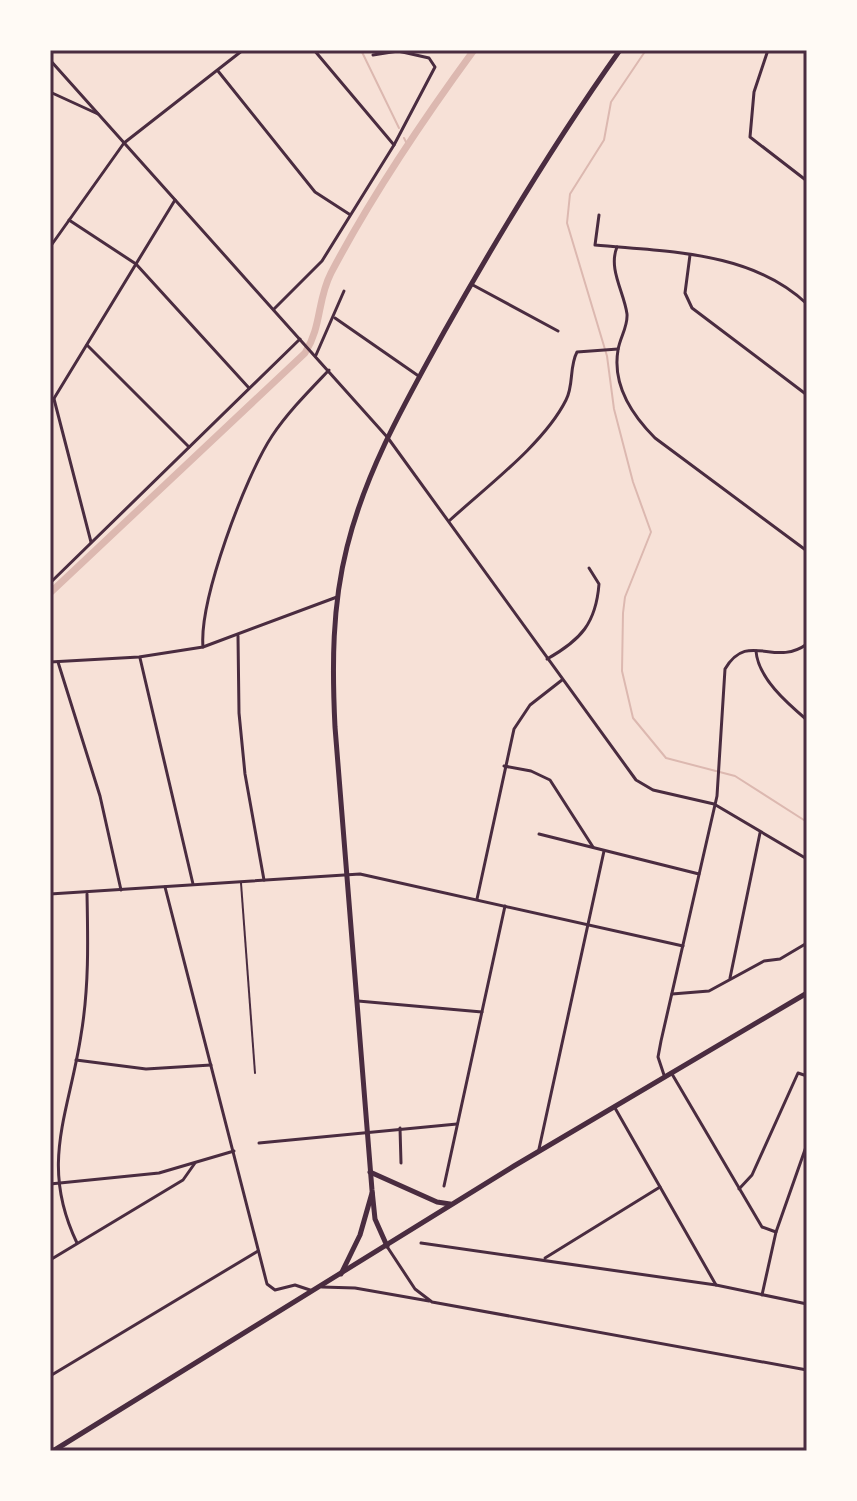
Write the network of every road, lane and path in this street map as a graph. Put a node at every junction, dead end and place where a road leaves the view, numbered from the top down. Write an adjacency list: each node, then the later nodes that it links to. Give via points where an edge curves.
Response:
1 (243, 50): 7 (street)
2 (314, 50): 11 (street)
3 (620, 50): 21 (main road)
4 (768, 50): 12 (street, via 754,92 750,137)
5 (373, 55): 11 (street, via 398,51 429,58 435,67)
6 (50, 60): 9 (street)
7 (218, 71): 10 (street); 14 (street, via 315,192)
8 (50, 92): 9 (street)
9 (101, 115): 10 (street)
10 (124, 143): 13 (street); 16 (street)
11 (394, 145): 14 (street)
12 (807, 181)
13 (175, 200): 20 (street); 24 (street)
14 (349, 214): 24 (street, via 312,274)
15 (599, 215): 18 (street, via 595,245)
16 (69, 220): 17 (street); 20 (street)
17 (50, 247)
18 (617, 247): 19 (street); 29 (street, via 613,262 627,311)
19 (690, 255): 23 (street, via 773,277); 34 (street, via 685,293 692,308)
20 (136, 264): 28 (street); 33 (street)
21 (471, 284): 26 (street); 32 (main road)
22 (344, 291): 25 (street)
23 (807, 304)
24 (274, 309): 27 (street)
25 (335, 318): 30 (street); 32 (street)
26 (558, 331)
27 (302, 340): 30 (street); 33 (street)
28 (87, 345): 35 (street); 38 (street)
29 (618, 349): 39 (street, via 577,352 568,397 549,426); 41 (street, via 624,398 638,421)
30 (316, 355): 31 (street)
31 (329, 370): 37 (street); 47 (street, via 271,438 247,487 205,614)
32 (420, 377): 37 (main road)
33 (249, 389): 38 (street)
34 (807, 395)
35 (54, 399): 36 (street); 40 (street)
36 (50, 405)
37 (388, 438): 39 (street); 44 (main road, via 356,516)
38 (190, 448): 40 (street)
39 (449, 522): 50 (street)
40 (91, 544): 43 (street)
41 (807, 551)
42 (589, 568): 50 (street, via 599,584 594,615 582,637)
43 (50, 583)
44 (337, 597): 45 (street); 63 (main road, via 333,682)
45 (238, 636): 47 (street); 64 (street, via 245,774)
46 (807, 644): 48 (street, via 786,655)
47 (203, 647): 49 (street)
48 (756, 650): 54 (street, via 760,668); 56 (street, via 739,654 725,669 720,780)
49 (139, 657): 52 (street); 66 (street)
50 (547, 659): 53 (street)
51 (50, 662): 52 (street)
52 (58, 662): 68 (street, via 100,796)
53 (562, 680): 55 (street, via 518,720); 56 (street, via 636,780 653,790)
54 (807, 720)
55 (504, 766): 59 (street, via 550,780); 71 (street)
56 (714, 804): 57 (street); 62 (street)
57 (760, 831): 61 (street); 76 (street)
58 (539, 834): 59 (street)
59 (593, 847): 60 (street)
60 (604, 851): 62 (street); 73 (street)
61 (807, 859)
62 (699, 874): 75 (street)
63 (347, 875): 64 (street); 71 (street); 79 (main road)
64 (264, 880): 65 (street)
65 (241, 882): 66 (street); 83 (lane)
66 (193, 884): 67 (street)
67 (165, 887): 68 (street); 82 (street)
68 (121, 891): 70 (street)
69 (50, 894): 70 (street)
70 (87, 894): 81 (street, via 86,999)
71 (477, 900): 72 (street)
72 (505, 906): 73 (street); 80 (street)
73 (586, 924): 75 (street); 93 (street)
74 (807, 943): 76 (street)
75 (683, 946): 78 (street)
76 (730, 978): 78 (street, via 709,991)
77 (807, 993): 84 (main road)
78 (672, 994): 84 (street, via 658,1057)
79 (357, 1001): 80 (street); 89 (main road)
80 (482, 1012): 87 (street)
81 (76, 1060): 82 (street, via 146,1069); 97 (street, via 58,1147)
82 (211, 1065): 92 (street)
83 (255, 1073)
84 (668, 1075): 86 (main road); 101 (street)
85 (807, 1076): 101 (street, via 798,1073 752,1175)
86 (614, 1107): 93 (main road); 100 (street)
87 (457, 1124): 88 (street); 99 (street)
88 (400, 1128): 89 (street); 95 (street)
89 (367, 1131): 90 (street); 96 (main road)
90 (259, 1143)
91 (807, 1144): 104 (street)
92 (234, 1151): 94 (street); 108 (street)
93 (539, 1151): 103 (main road)
94 (195, 1163): 97 (street, via 159,1173); 105 (street, via 183,1180)
95 (401, 1163)
96 (370, 1172): 102 (main road); 103 (main road)
97 (58, 1183): 98 (street); 105 (street)
98 (50, 1184)
99 (444, 1186)
100 (660, 1187): 109 (street); 112 (street)
101 (739, 1189): 104 (street, via 762,1227)
102 (372, 1193): 107 (main road, via 375,1219); 111 (main road)
103 (451, 1204): 107 (main road)
104 (776, 1232): 115 (street)
105 (77, 1243): 110 (street)
106 (421, 1243): 109 (street)
107 (387, 1246): 111 (main road); 116 (street, via 415,1289)
108 (258, 1251): 114 (street, via 267,1284 275,1290 295,1285); 119 (street)
109 (545, 1258): 112 (street)
110 (50, 1260)
111 (340, 1276): 113 (main road)
112 (716, 1285): 115 (street)
113 (322, 1287): 114 (main road); 116 (street)
114 (315, 1291): 120 (main road)
115 (762, 1295): 117 (street)
116 (432, 1302): 118 (street)
117 (807, 1304)
118 (807, 1370)
119 (50, 1376)
120 (53, 1451)

